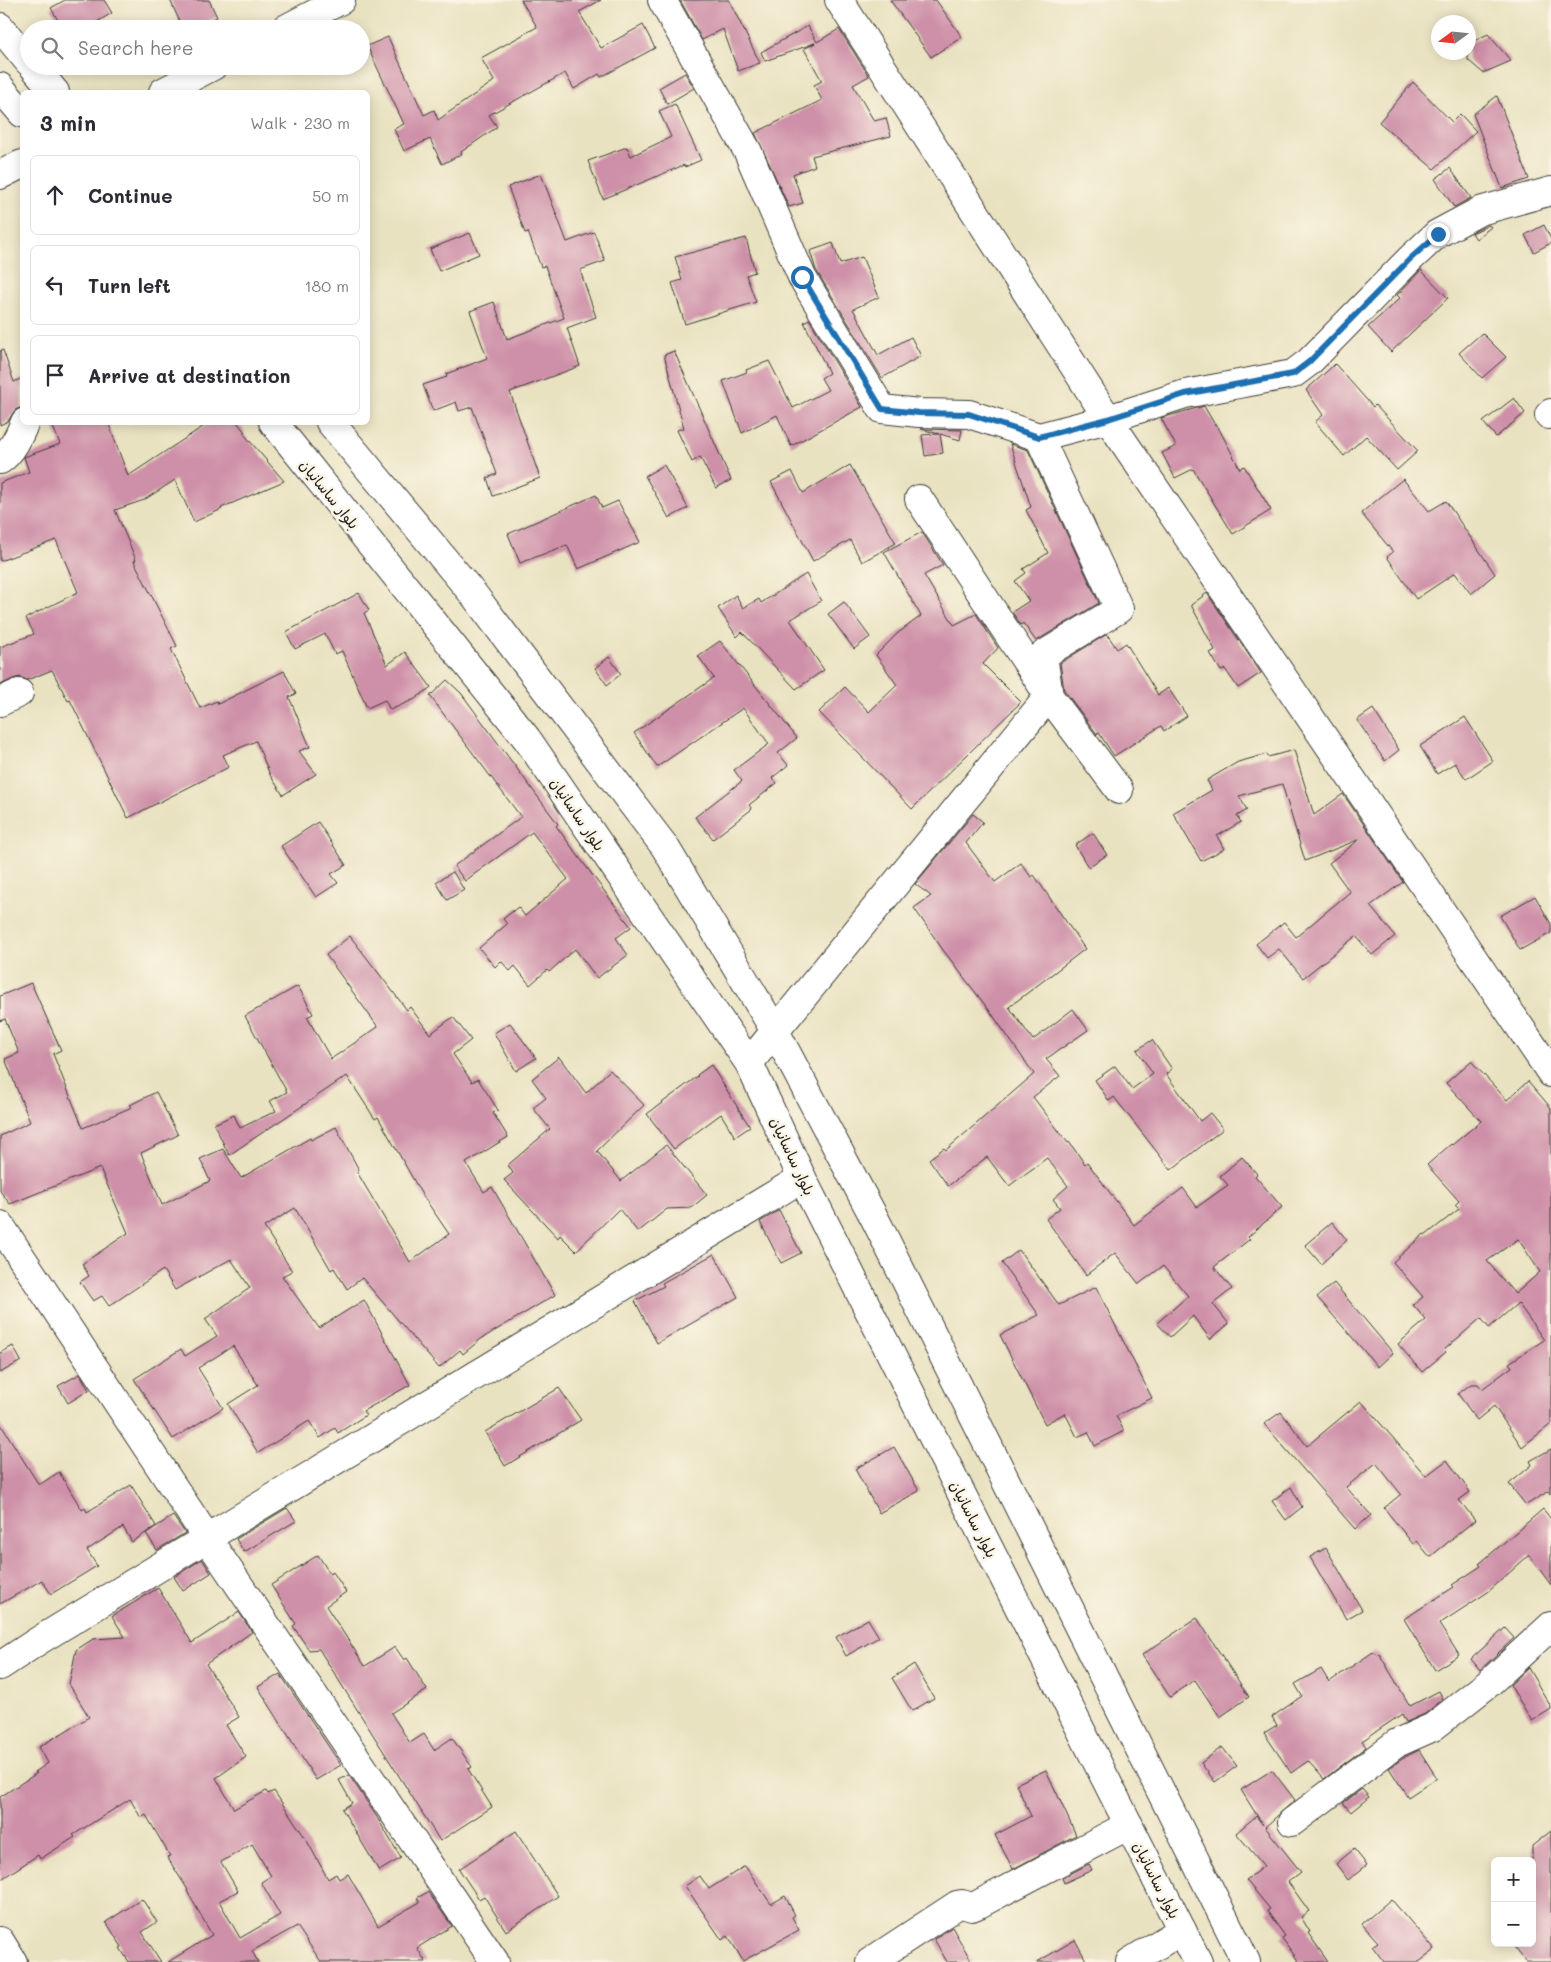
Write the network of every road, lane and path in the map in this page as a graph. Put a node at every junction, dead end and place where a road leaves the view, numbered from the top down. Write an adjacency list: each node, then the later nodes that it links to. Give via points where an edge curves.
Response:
1 (341, 0): 4 (main road)
2 (662, 0): 20 (main road, via 748,152 802,277 882,409 969,414)
3 (839, 0): 16 (main road)
4 (302, 20)
5 (0, 27): 6 (main road)
6 (20, 51)
7 (40, 75): 10 (main road)
8 (196, 75): 11 (main road)
9 (0, 87): 12 (main road)
10 (52, 90)
11 (167, 90)
12 (20, 111)
13 (20, 165): 14 (main road)
14 (0, 175)
15 (1551, 191): 16 (main road, via 1480,211 1438,234 1293,374 1185,394)
16 (1108, 419): 20 (main road); 27 (main road)
17 (24, 425): 21 (main road, via 19,437)
18 (275, 425): 26 (main road, بلوار ساسانیان, via 527,740)
19 (332, 425): 25 (main road, via 474,595 666,847)
20 (1039, 437): 23 (main road, via 1119,609 1043,655)
21 (0, 460)
22 (919, 499): 23 (main road)
23 (1049, 696): 24 (main road); 25 (main road)
24 (1119, 790)
25 (775, 1032): 26 (main road); 42 (main road, via 876,1221)
26 (749, 1063): 28 (main road, بلوار ساسانیان)
27 (1551, 1073)
28 (802, 1178): 30 (main road); 34 (main road, بلوار ساسانیان)
29 (0, 1225): 30 (main road)
30 (207, 1538): 32 (main road); 38 (main road)
31 (1551, 1626): 33 (main road, via 1489,1684 1433,1727 1397,1743)
32 (0, 1666)
33 (1292, 1822)
34 (1129, 1825): 35 (main road, بلوار ساسانیان); 39 (main road, via 979,1904 957,1906)
35 (1182, 1930): 40 (main road); 41 (main road, بلوار ساسانیان)
36 (0, 1942): 37 (main road)
37 (13, 1962)
38 (495, 1962)
39 (870, 1962)
40 (1130, 1962)
41 (1198, 1962)
42 (1246, 1962)

